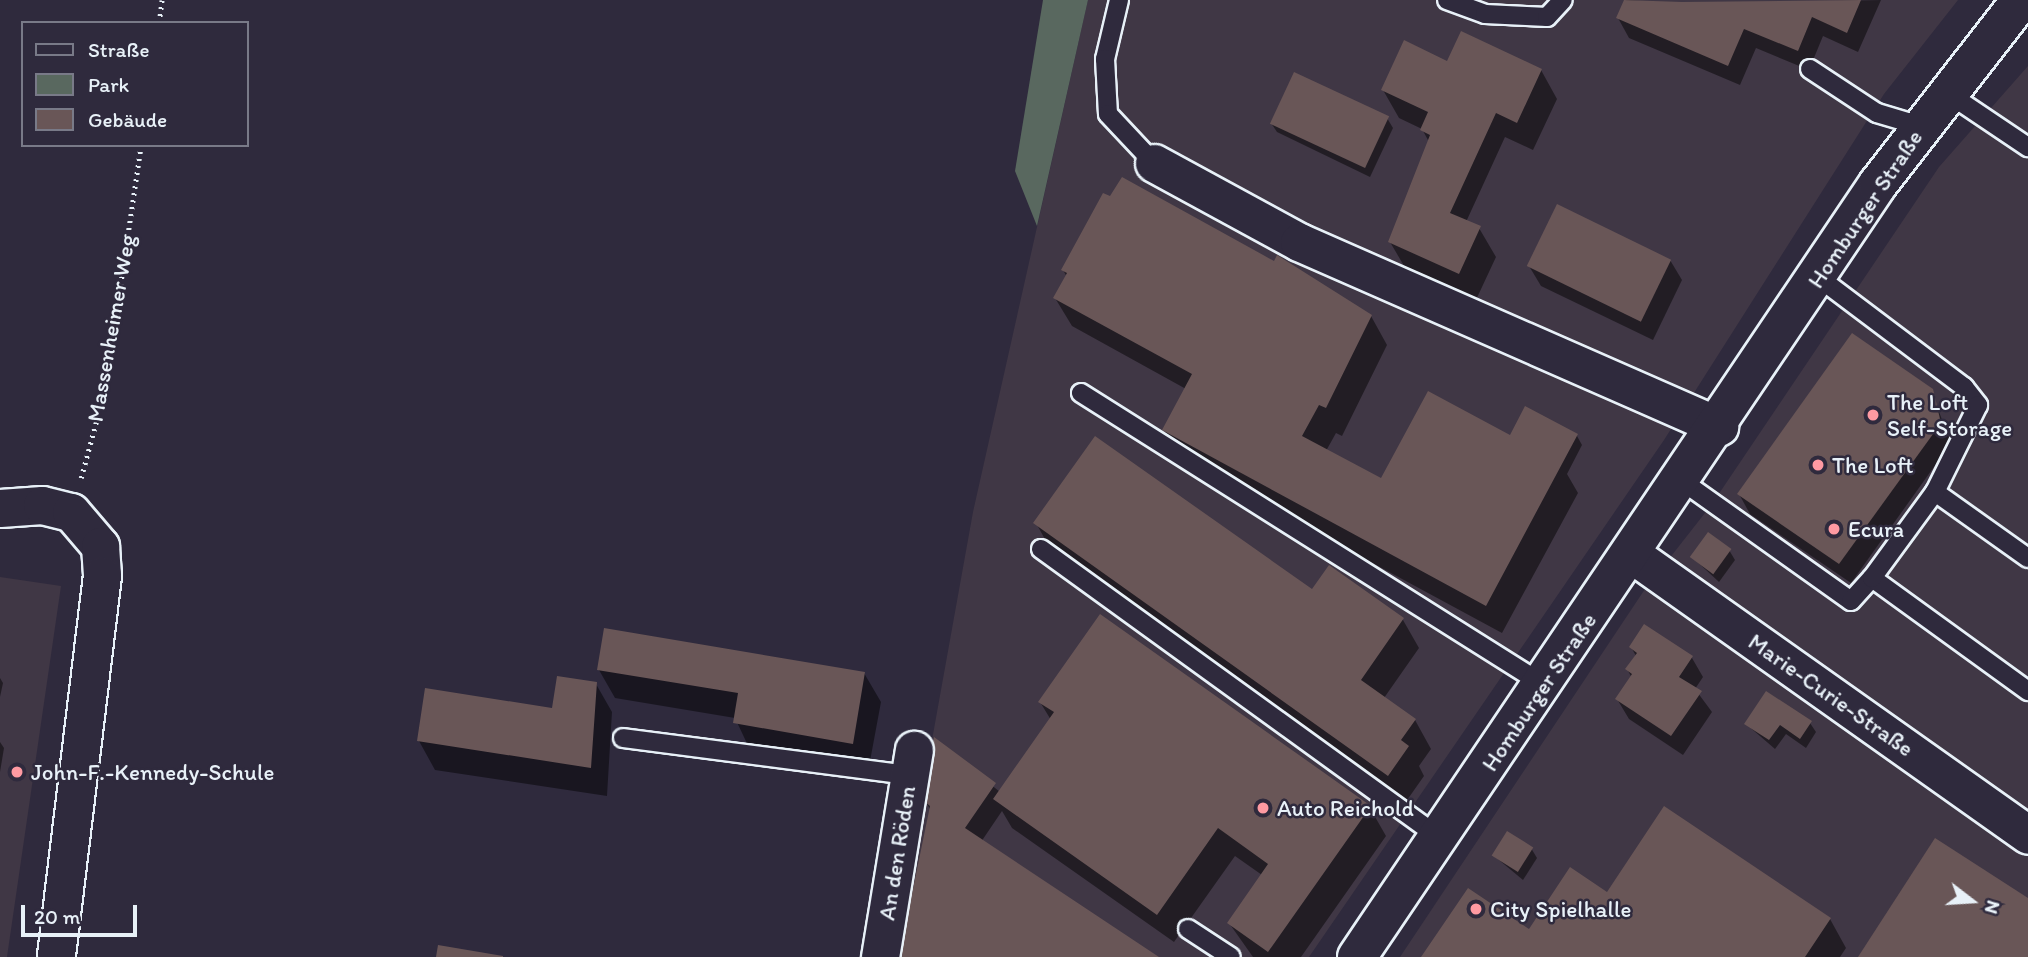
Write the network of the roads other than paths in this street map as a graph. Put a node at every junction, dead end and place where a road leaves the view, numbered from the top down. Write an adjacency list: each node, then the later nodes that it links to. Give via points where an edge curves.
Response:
1 (1119, 0): 9 (lane, via 1105,59 1108,114)
2 (1447, 0): 3 (lane, via 1485,14 1548,17)
3 (1563, 0)
4 (2021, 0): 6 (street, Homburger Straße)
5 (1810, 69): 7 (lane, via 1877,113)
6 (1946, 92): 7 (street, Homburger Straße); 8 (lane)
7 (1921, 126): 10 (street, Homburger Straße)
8 (2028, 146)
9 (1154, 163): 12 (street, via 1299,242)
10 (1818, 277): 12 (street, Homburger Straße); 14 (lane, via 1964,387 1978,405)
11 (1081, 393): 20 (lane)
12 (1719, 426): 13 (street, Homburger Straße)
13 (1682, 481): 17 (street, Homburger Straße); 19 (lane, via 1851,601)
14 (1935, 492): 18 (lane); 19 (lane)
15 (0, 508): 27 (street, via 42,505 71,512 100,546 102,575)
16 (1041, 550): 25 (lane)
17 (1633, 555): 20 (street, Homburger Straße); 24 (street, Marie-Curie-Straße)
18 (2028, 558)
19 (1872, 578): 21 (lane)
20 (1544, 685): 25 (street, Homburger Straße)
21 (2028, 691)
22 (623, 738): 23 (lane)
23 (911, 762): 28 (street, An den Röden)
24 (2028, 835)
25 (1439, 837): 30 (street, Homburger Straße)
26 (1188, 929): 29 (lane)
27 (56, 957)
28 (880, 957)
29 (1231, 957)
30 (1357, 957)

